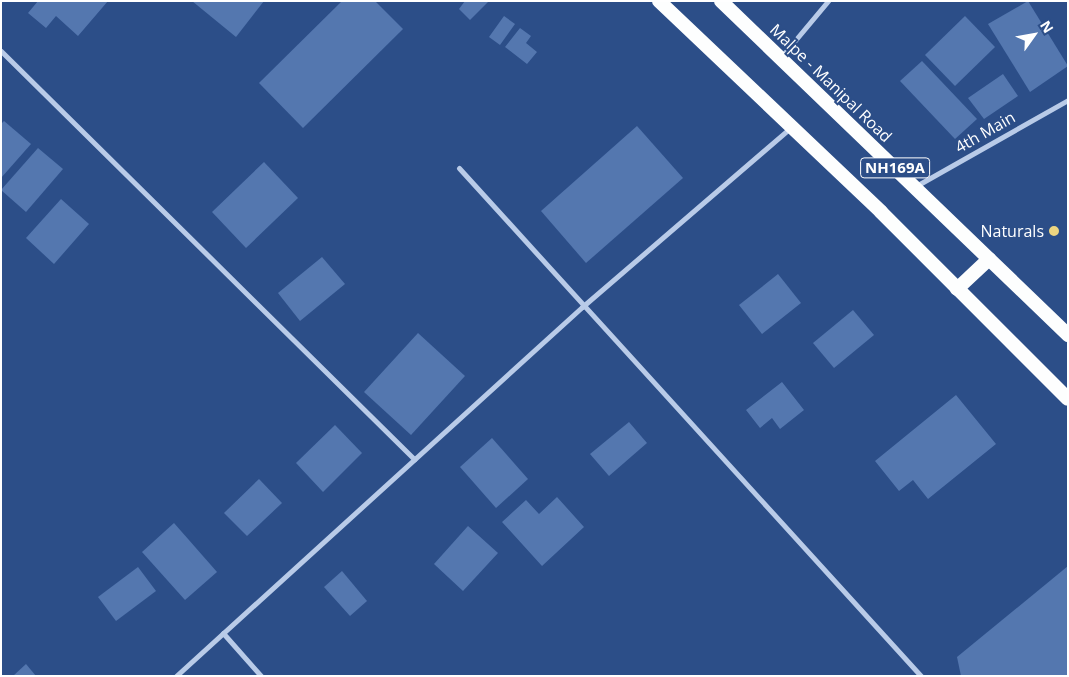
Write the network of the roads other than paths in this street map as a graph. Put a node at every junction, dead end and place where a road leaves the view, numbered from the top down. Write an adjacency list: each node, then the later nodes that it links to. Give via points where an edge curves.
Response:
1 (659, 1): 7 (highway, NH169A)
2 (721, 1): 5 (highway, Malpe - Manipal Road / NH169A)
3 (828, 1): 5 (street)
4 (1, 51): 15 (street)
5 (780, 58): 9 (highway, Malpe - Manipal Road / NH169A)
6 (1068, 100): 9 (street, 4th Main)
7 (790, 128): 11 (highway, NH169A); 12 (street)
8 (458, 168): 12 (street)
9 (915, 187): 10 (highway, Malpe - Manipal Road / NH169A)
10 (989, 259): 11 (highway); 13 (highway, Malpe - Manipal Road / NH169A)
11 (957, 289): 14 (highway, NH169A)
12 (582, 307): 15 (street); 19 (street)
13 (1068, 335)
14 (1068, 399)
15 (414, 460): 16 (street)
16 (223, 633): 17 (street); 18 (street)
17 (176, 676)
18 (260, 676)
19 (921, 676)

